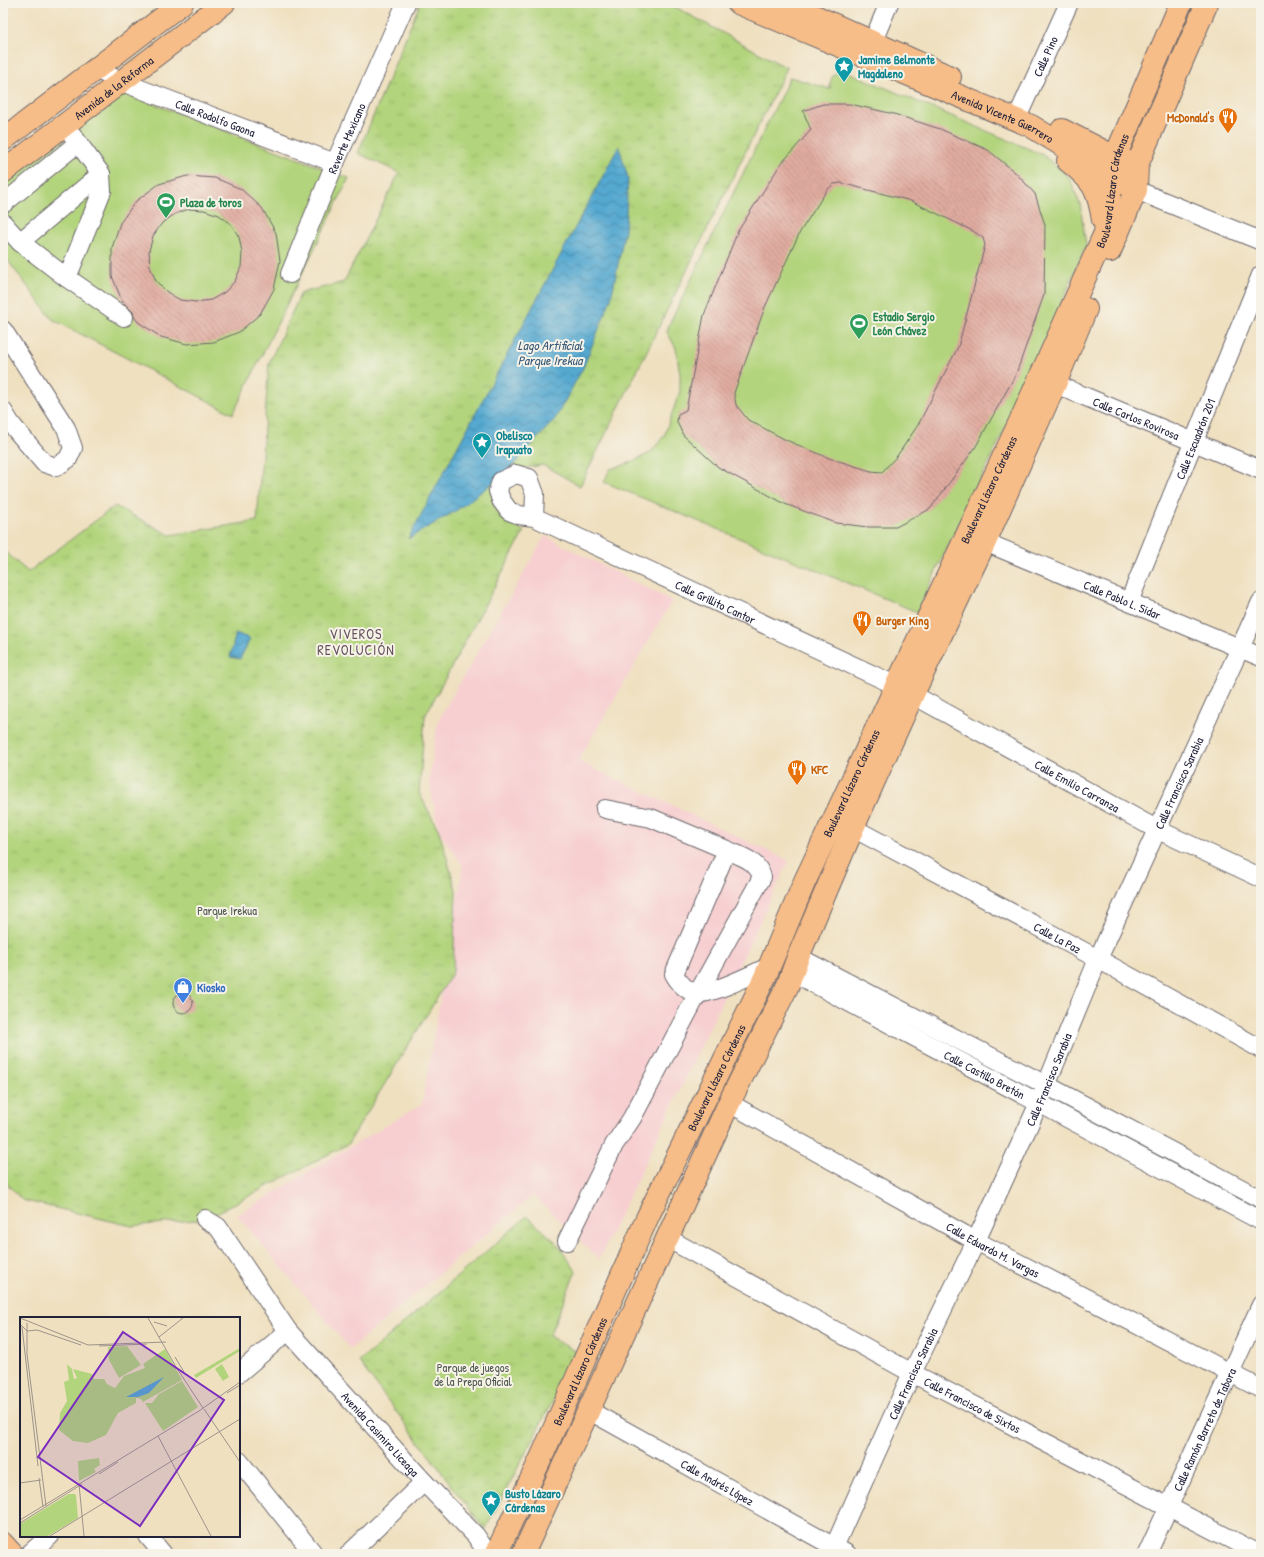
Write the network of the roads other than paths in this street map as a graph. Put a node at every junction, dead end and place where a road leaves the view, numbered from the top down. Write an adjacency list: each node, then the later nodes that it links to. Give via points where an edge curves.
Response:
1 (182, 3): 11 (main road)
2 (224, 3): 12 (main road, Avenida de la Reforma)
3 (406, 3): 17 (street, Reverte Mexicano)
4 (738, 3): 13 (main road, Avenida Vicente Guerrero)
5 (889, 3): 10 (street)
6 (1069, 3): 13 (street, Calle Pino)
7 (1181, 3): 19 (main road, Boulevard Lázaro Cárdenas)
8 (1207, 3): 18 (main road, Boulevard Lázaro Cárdenas)
9 (801, 5): 10 (main road, Avenida Vicente Guerrero)
10 (873, 41): 13 (main road, Avenida Vicente Guerrero)
11 (96, 69): 12 (street, Calle Rodolfo Gaona); 15 (main road)
12 (122, 82): 14 (main road, Avenida de la Reforma); 17 (street, Calle Rodolfo Gaona)
13 (1026, 118): 19 (main road, Avenida Vicente Guerrero); 25 (main road, via 1094,186 1101,209)
14 (65, 125): 16 (street); 20 (main road, Avenida de la Reforma)
15 (3, 140)
16 (78, 143): 21 (street); 23 (street)
17 (335, 163): 28 (street, Reverte Mexicano)
18 (1137, 165): 19 (main road, Avenida Vicente Guerrero); 22 (main road, Boulevard Lázaro Cárdenas)
19 (1114, 166): 22 (main road, Avenida Vicente Guerrero); 25 (main road, Boulevard Lázaro Cárdenas)
20 (3, 172)
21 (101, 174): 27 (street); 30 (street, via 102,191)
22 (1136, 190): 26 (street, Avenida Vicente Guerrero); 33 (main road, Boulevard Lázaro Cárdenas)
23 (3, 204)
24 (3, 223): 27 (street)
25 (1104, 233): 43 (main road, Boulevard Lázaro Cárdenas)
26 (1261, 241)
27 (20, 242): 30 (street)
28 (290, 274)
29 (1261, 275): 35 (street, Calle Escuadrón 201)
30 (68, 278): 31 (street)
31 (124, 316)
32 (3, 330): 34 (street, via 66,428 73,448 68,459 56,467 44,463)
33 (1055, 384): 35 (street, Calle Carlos Rovirosa); 38 (main road, Boulevard Lázaro Cárdenas)
34 (3, 411)
35 (1193, 442): 36 (street, Calle Carlos Rovirosa); 39 (street, Calle Escuadrón 201)
36 (1261, 470)
37 (534, 517): 43 (street, Calle Grillito Cantor)
38 (985, 542): 39 (street, Calle Pablo L. Sidar); 43 (main road, Boulevard Lázaro Cárdenas)
39 (1128, 602): 41 (street, Calle Pablo L. Sidar)
40 (1261, 602): 41 (street, Calle Francisco Sarabia)
41 (1240, 648): 42 (street, Calle Pablo L. Sidar); 46 (street, Calle Francisco Sarabia)
42 (1261, 657)
43 (905, 690): 45 (main road, Boulevard Lázaro Cárdenas); 46 (street, Calle Emilio Carranza); 51 (main road, Boulevard Lázaro Cárdenas, via 804,883)
44 (605, 809): 47 (street, via 651,818)
45 (853, 828): 49 (street, Calle La Paz); 50 (main road, Boulevard Lázaro Cárdenas)
46 (1156, 829): 48 (street, Calle Emilio Carranza); 49 (street, Calle Francisco Sarabia)
47 (727, 850): 52 (street, via 674,974 680,985); 52 (street, via 752,862 762,877)
48 (1261, 878)
49 (1098, 959): 53 (street, Calle La Paz); 54 (street, Calle Francisco Sarabia)
50 (795, 965): 54 (street, Calle Castillo Bretón); 55 (main road, Boulevard Lázaro Cárdenas, via 787,987); 56 (street, Calle Castillo Bretón)
51 (770, 966): 52 (street, via 721,988); 76 (main road, Boulevard Lázaro Cárdenas, via 648,1216)
52 (698, 993): 61 (street, via 632,1118 614,1145)
53 (1261, 1049)
54 (1046, 1085): 56 (street, Calle Francisco Sarabia); 57 (street, Calle Castillo Bretón)
55 (729, 1103): 60 (main road, Boulevard Lázaro Cárdenas); 62 (street, Calle Eduardo M. Vargas)
56 (1039, 1103): 59 (street, Calle Castillo Bretón); 62 (street, Calle Francisco Sarabia)
57 (1261, 1199)
58 (205, 1219): 64 (street, Avenida Casimiro Liceaga, via 218,1227)
59 (1261, 1221)
60 (667, 1238): 66 (street, Calle Francisco de Sixtos); 69 (main road, Boulevard Lázaro Cárdenas)
61 (567, 1241)
62 (976, 1241): 66 (street, Calle Francisco Sarabia); 67 (street, Calle Eduardo M. Vargas)
63 (1261, 1305): 67 (street, Calle Ramón Barreto de Tabora)
64 (288, 1331): 65 (street); 71 (street, Avenida Casimiro Liceaga)
65 (240, 1372)
66 (912, 1373): 72 (street, Calle Francisco de Sixtos); 77 (street, Calle Francisco Sarabia)
67 (1230, 1373): 68 (street, Calle Eduardo M. Vargas); 72 (street, Calle Ramón Barreto de Tabora)
68 (1261, 1389)
69 (588, 1410): 77 (street, Calle Andrés López); 83 (main road, Boulevard Lázaro Cárdenas)
70 (240, 1462): 81 (street)
71 (424, 1482): 76 (street, Avenida Casimiro Liceaga, via 476,1536); 82 (street)
72 (1168, 1508): 84 (street, Calle Ramón Barreto de Tabora); 85 (street, Calle Francisco de Sixtos)
73 (49, 1537): 79 (street)
74 (149, 1537): 80 (street)
75 (3, 1544): 78 (main road)
76 (498, 1552)
77 (837, 1552)
78 (12, 1554)
79 (29, 1554)
80 (163, 1554)
81 (314, 1554)
82 (349, 1554)
83 (523, 1554)
84 (1147, 1554)
85 (1259, 1554)

